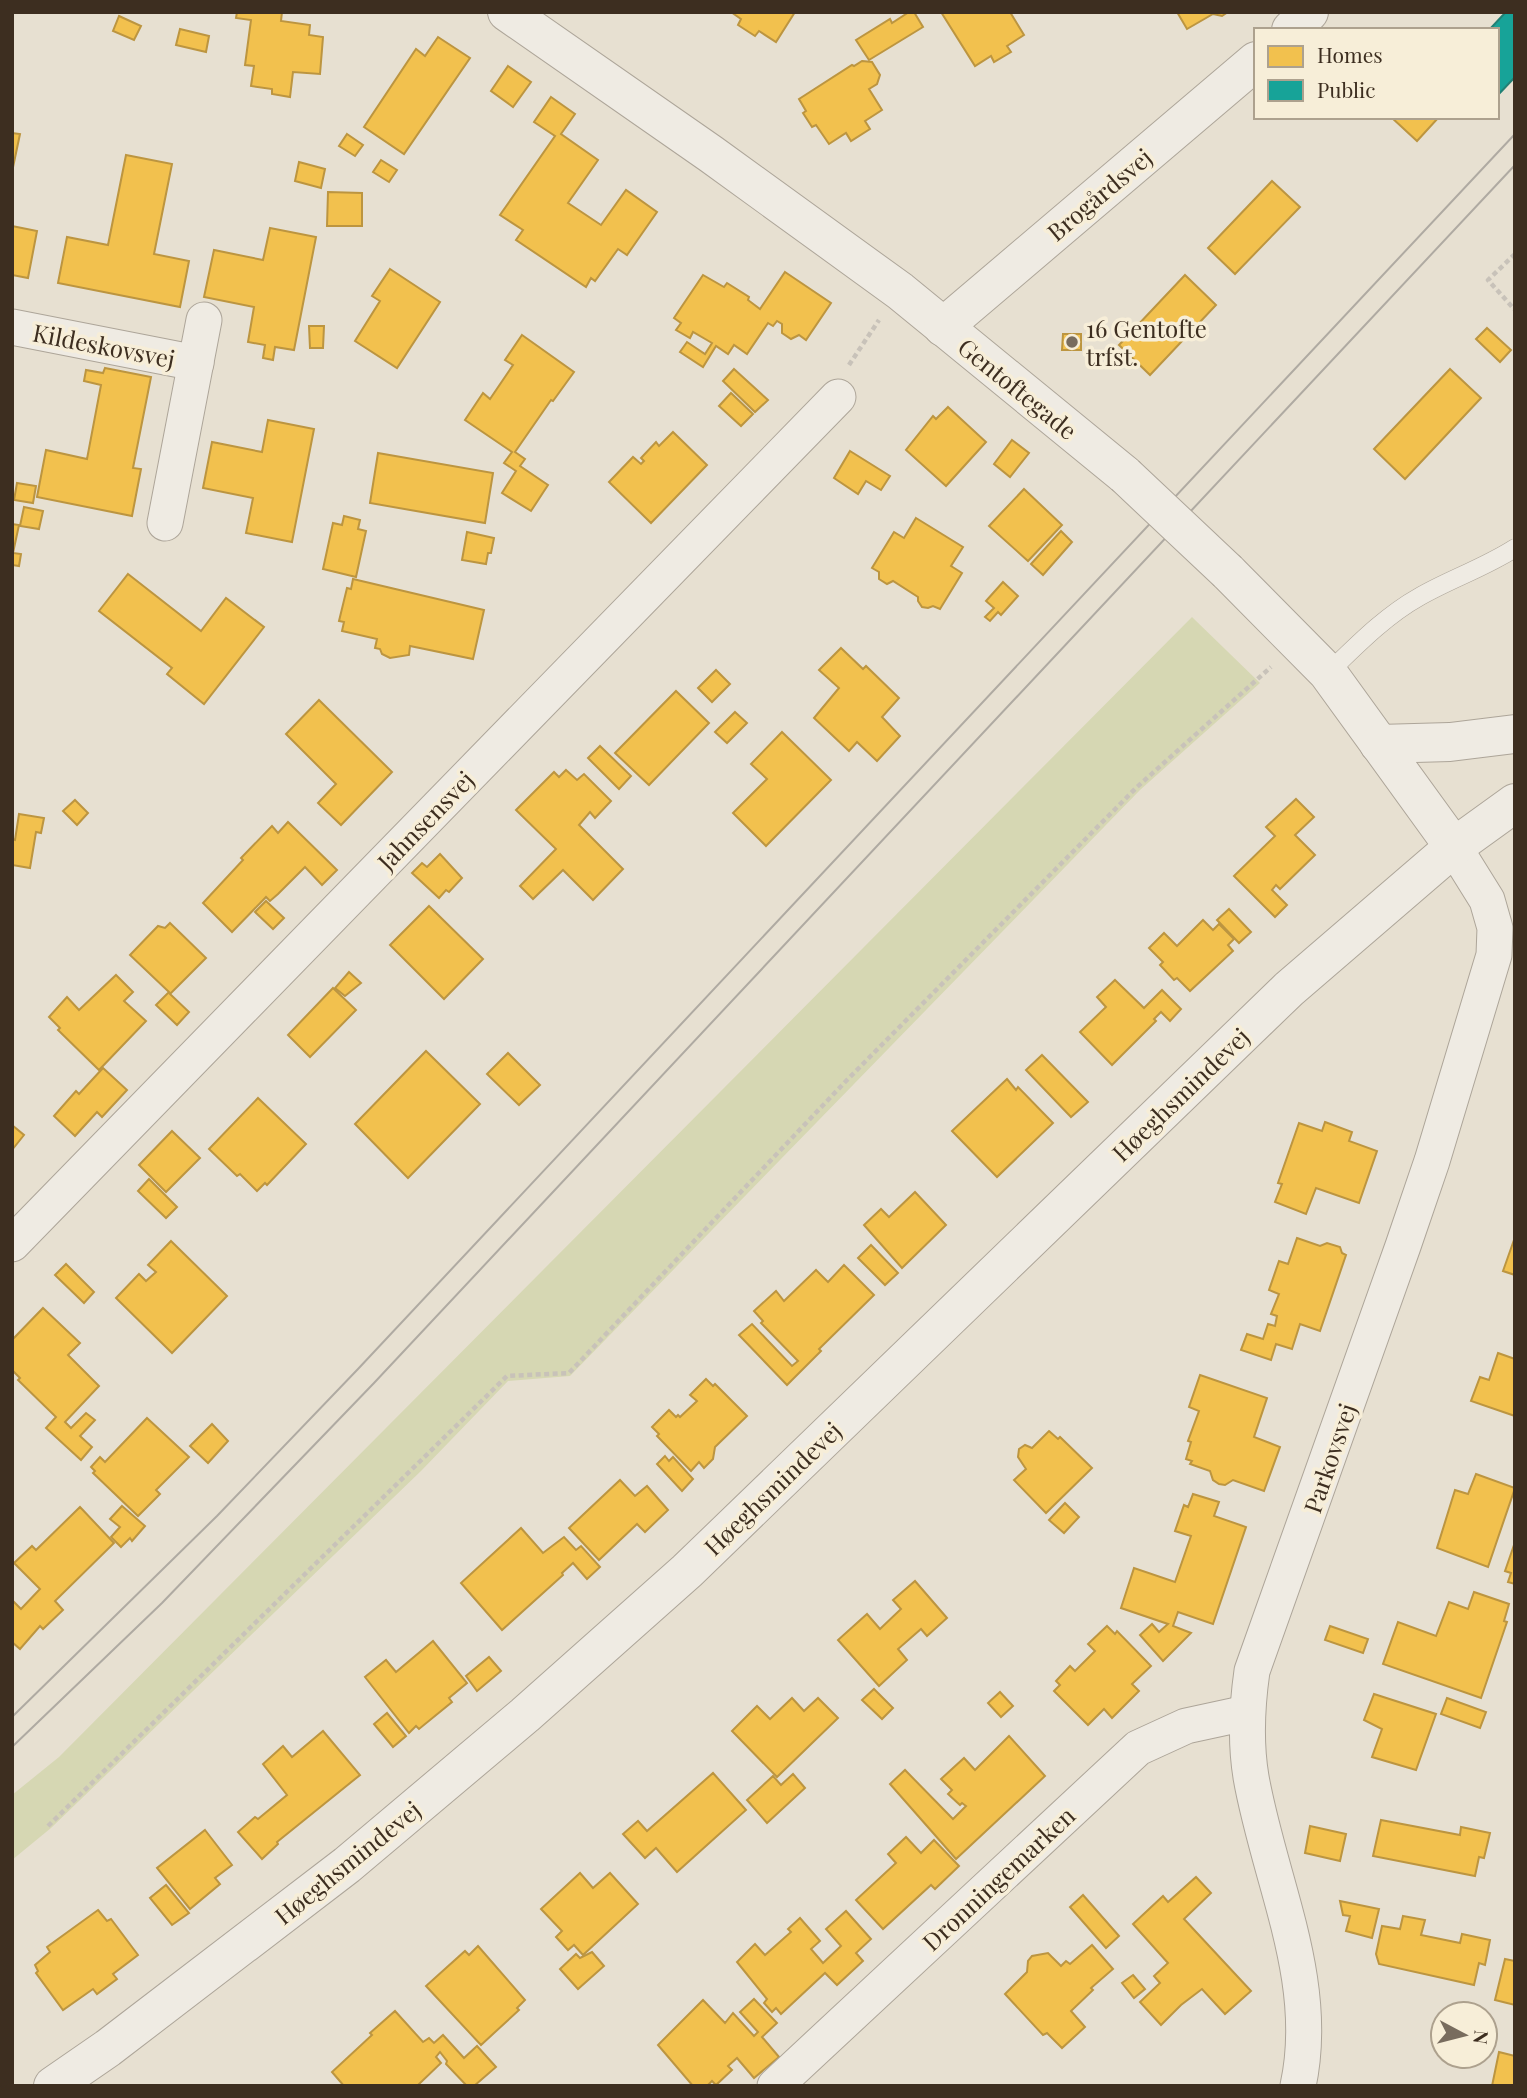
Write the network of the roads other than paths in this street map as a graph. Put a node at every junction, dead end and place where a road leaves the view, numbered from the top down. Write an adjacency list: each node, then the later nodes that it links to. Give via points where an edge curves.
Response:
1 (507, 12): 7 (street, Gentoftegade, via 900,290)
2 (1309, 12): 3 (street)
3 (1293, 28)
4 (1254, 63): 7 (street, Brogårdsvej)
5 (204, 320): 8 (street, Kildeskovsvej)
6 (12, 327): 8 (street, Kildeskovsvej)
7 (943, 327): 12 (street, Gentoftegade, bridge, via 1125,475)
8 (196, 363): 10 (street, Kildeskovsvej)
9 (838, 397): 17 (street, Jahnsensvej)
10 (165, 523)
11 (1515, 548): 12 (lane, via 1399,610)
12 (1328, 673): 14 (street, Gentoftegade)
13 (1515, 734): 14 (street)
14 (1378, 744): 16 (street, Gentoftegade)
15 (1515, 803): 16 (street, Høeghsmindevej)
16 (1454, 847): 18 (street, Parkovsvej, via 1487,900 1495,928 1493,955 1432,1161 1252,1671); 19 (street, Høeghsmindevej, via 1289,989 697,1561 525,1715 347,1866)
17 (12, 1244)
18 (1246, 1713): 20 (street, Dronningemarken, via 1186,1726 1138,1748); 21 (street, Parkovsvej, via 1251,1776 1301,1978 1305,2042)
19 (53, 2086)
20 (775, 2086)
21 (1298, 2086)

